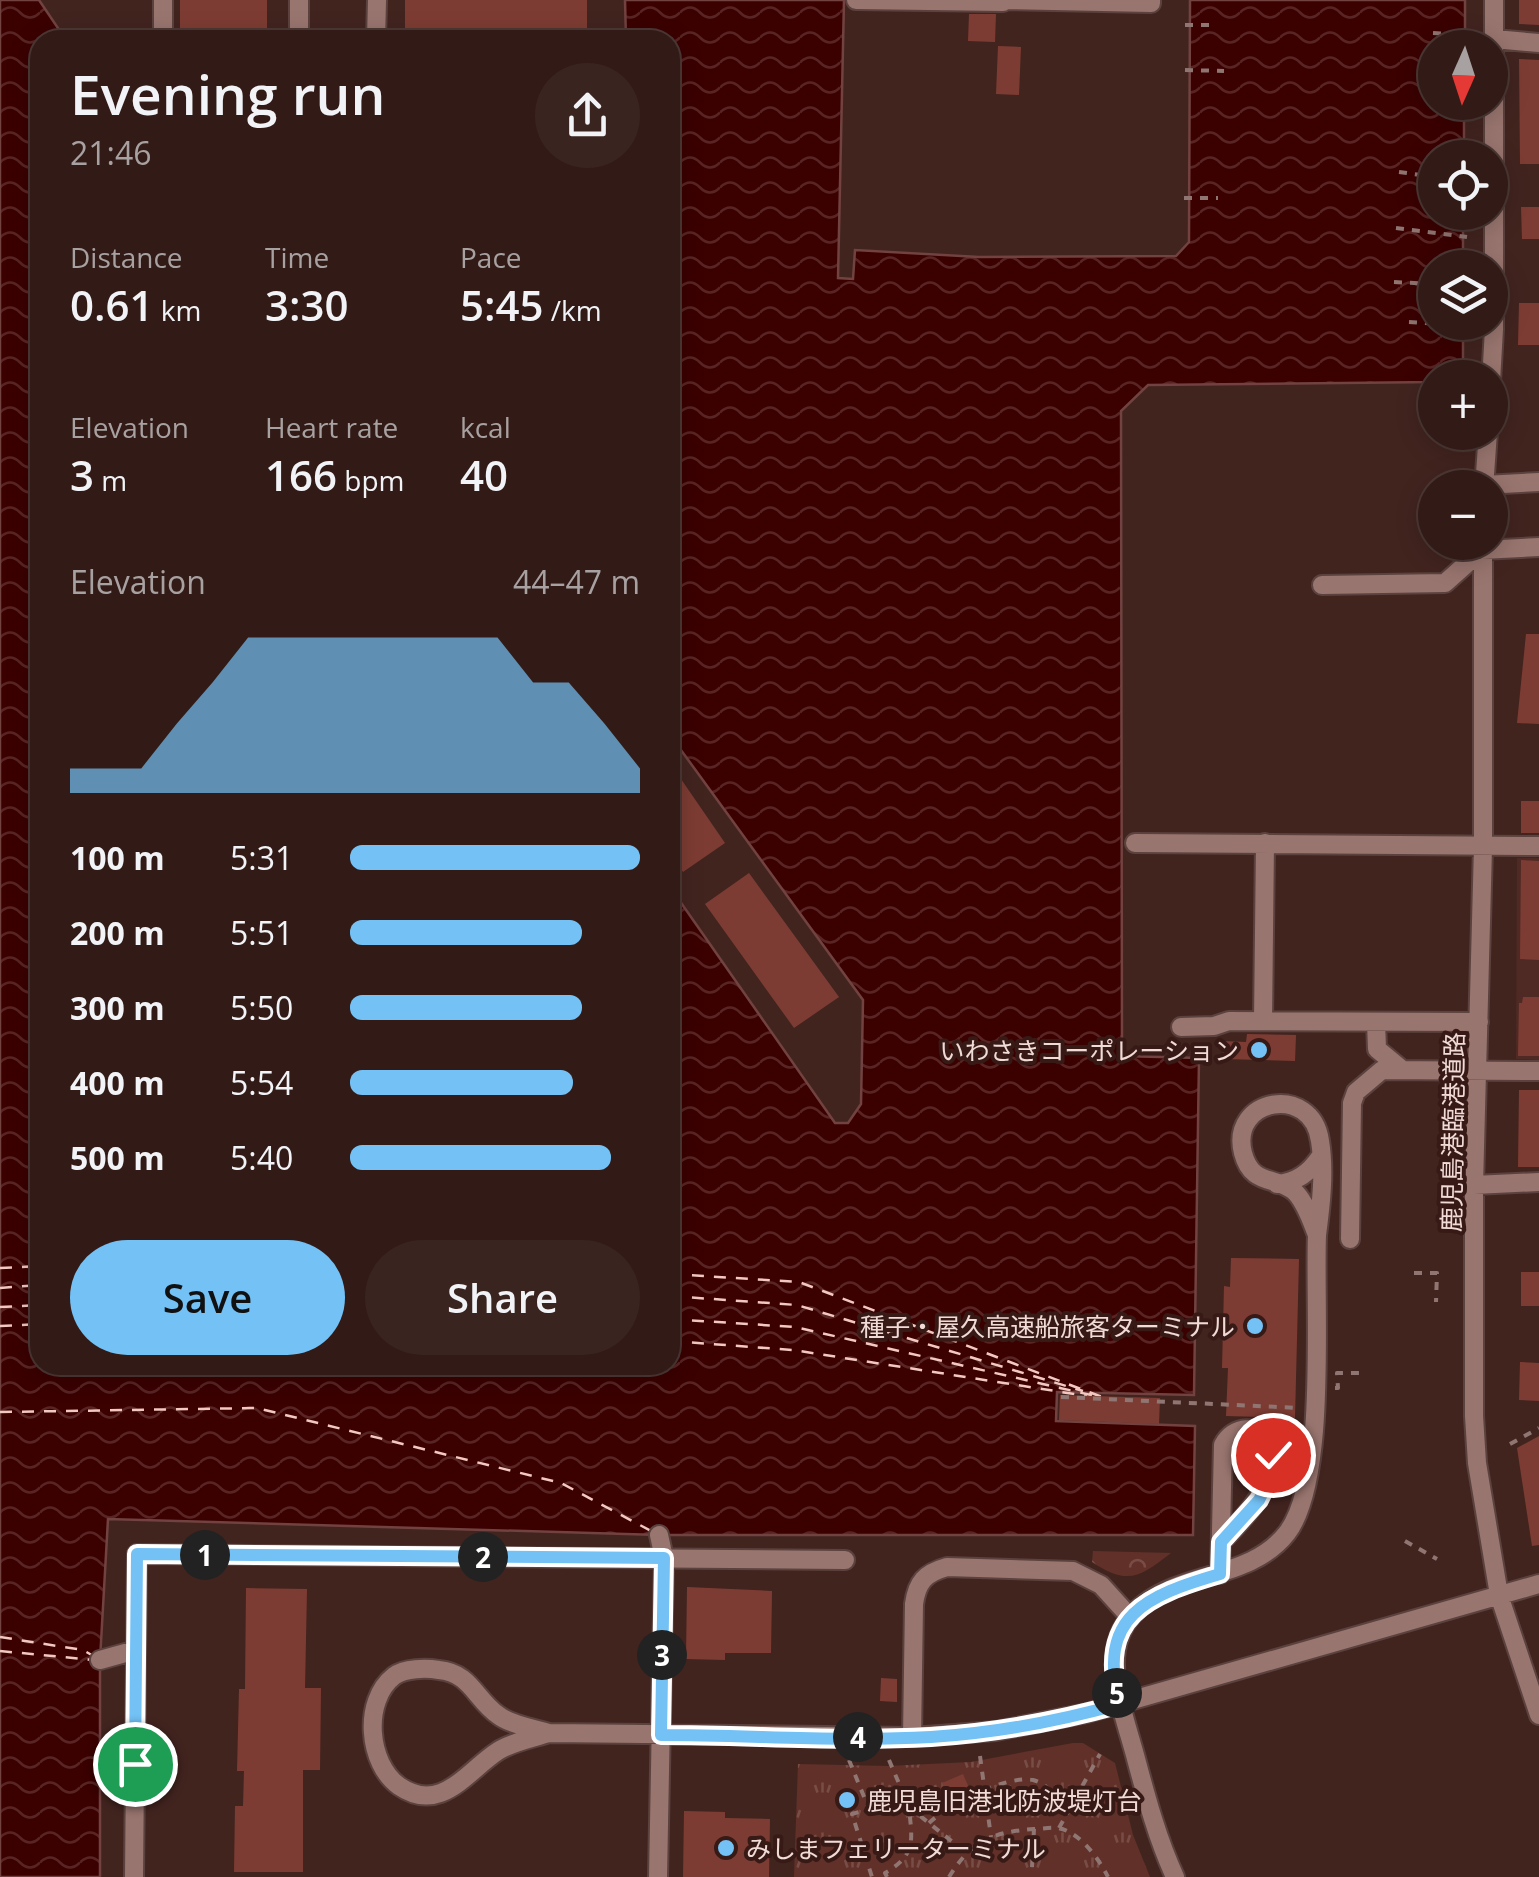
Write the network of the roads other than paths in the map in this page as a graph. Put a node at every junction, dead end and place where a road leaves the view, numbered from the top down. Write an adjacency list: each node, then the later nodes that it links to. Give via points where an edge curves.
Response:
1 (164, 0): 8 (street)
2 (299, 0): 9 (street)
3 (377, 0): 10 (street)
4 (856, 0): 7 (street)
5 (1150, 0): 7 (street)
6 (1494, 0): 11 (street)
7 (1003, 1)
8 (162, 30)
9 (298, 30)
10 (376, 30)
11 (1494, 30)
12 (1508, 40): 13 (street)
13 (1539, 43)
14 (1494, 120): 15 (street)
15 (1492, 360)
16 (1539, 482): 17 (street)
17 (1508, 484)
18 (1508, 546): 19 (street)
19 (1539, 547)
20 (1468, 560): 22 (street, via 1445,583)
21 (1482, 560): 25 (street, 鹿児島港臨港道路)
22 (1322, 585)
23 (1265, 842): 24 (street); 25 (street); 27 (street)
24 (1135, 843)
25 (1483, 846): 26 (street); 29 (street, 鹿児島港臨港道路)
26 (1539, 846)
27 (1262, 1020): 28 (street); 30 (street)
28 (1376, 1022): 29 (street); 31 (street, via 1377,1049)
29 (1479, 1022): 32 (street, 鹿児島港臨港道路)
30 (1180, 1027)
31 (1400, 1068): 32 (street); 39 (street, via 1374,1074 1352,1103)
32 (1477, 1070): 33 (street); 37 (street, 鹿児島港臨港道路)
33 (1539, 1071)
34 (1320, 1157): 36 (street, via 1305,1174); 36 (street, via 1320,1139 1306,1113 1293,1105 1264,1106 1252,1114 1241,1142 1252,1172); 38 (street)
35 (1539, 1182): 37 (street)
36 (1277, 1184): 38 (street, via 1294,1190)
37 (1474, 1185): 46 (street, 鹿児島港臨港道路, via 1476,1448)
38 (1316, 1235): 44 (street, via 1314,1408 1302,1504 1287,1533 1259,1558)
39 (1350, 1239)
40 (659, 1535): 42 (street)
41 (1221, 1542): 41 (street, via 1224,1445 1238,1430 1258,1430 1273,1442 1268,1482); 44 (street)
42 (664, 1558): 43 (street); 48 (street, via 137,1554); 53 (street)
43 (845, 1560)
44 (1220, 1574): 47 (street, via 1159,1595)
45 (1539, 1584): 46 (street)
46 (1499, 1595): 50 (street); 51 (street, 鹿児島港臨港道路)
47 (1130, 1617): 50 (street, via 1113,1676); 54 (street, via 1102,1585 1073,1572 932,1571 916,1589 914,1604)
48 (136, 1650): 49 (street); 55 (street)
49 (100, 1660)
50 (1120, 1704): 54 (street, via 996,1731); 57 (street)
51 (1539, 1714)
52 (549, 1733): 52 (street, via 499,1750 454,1788 416,1796 386,1774 378,1759 374,1711 396,1674 436,1669 467,1680 501,1718); 53 (street)
53 (661, 1735): 54 (street); 56 (street)
54 (912, 1738)
55 (134, 1877)
56 (658, 1877)
57 (1175, 1877)

